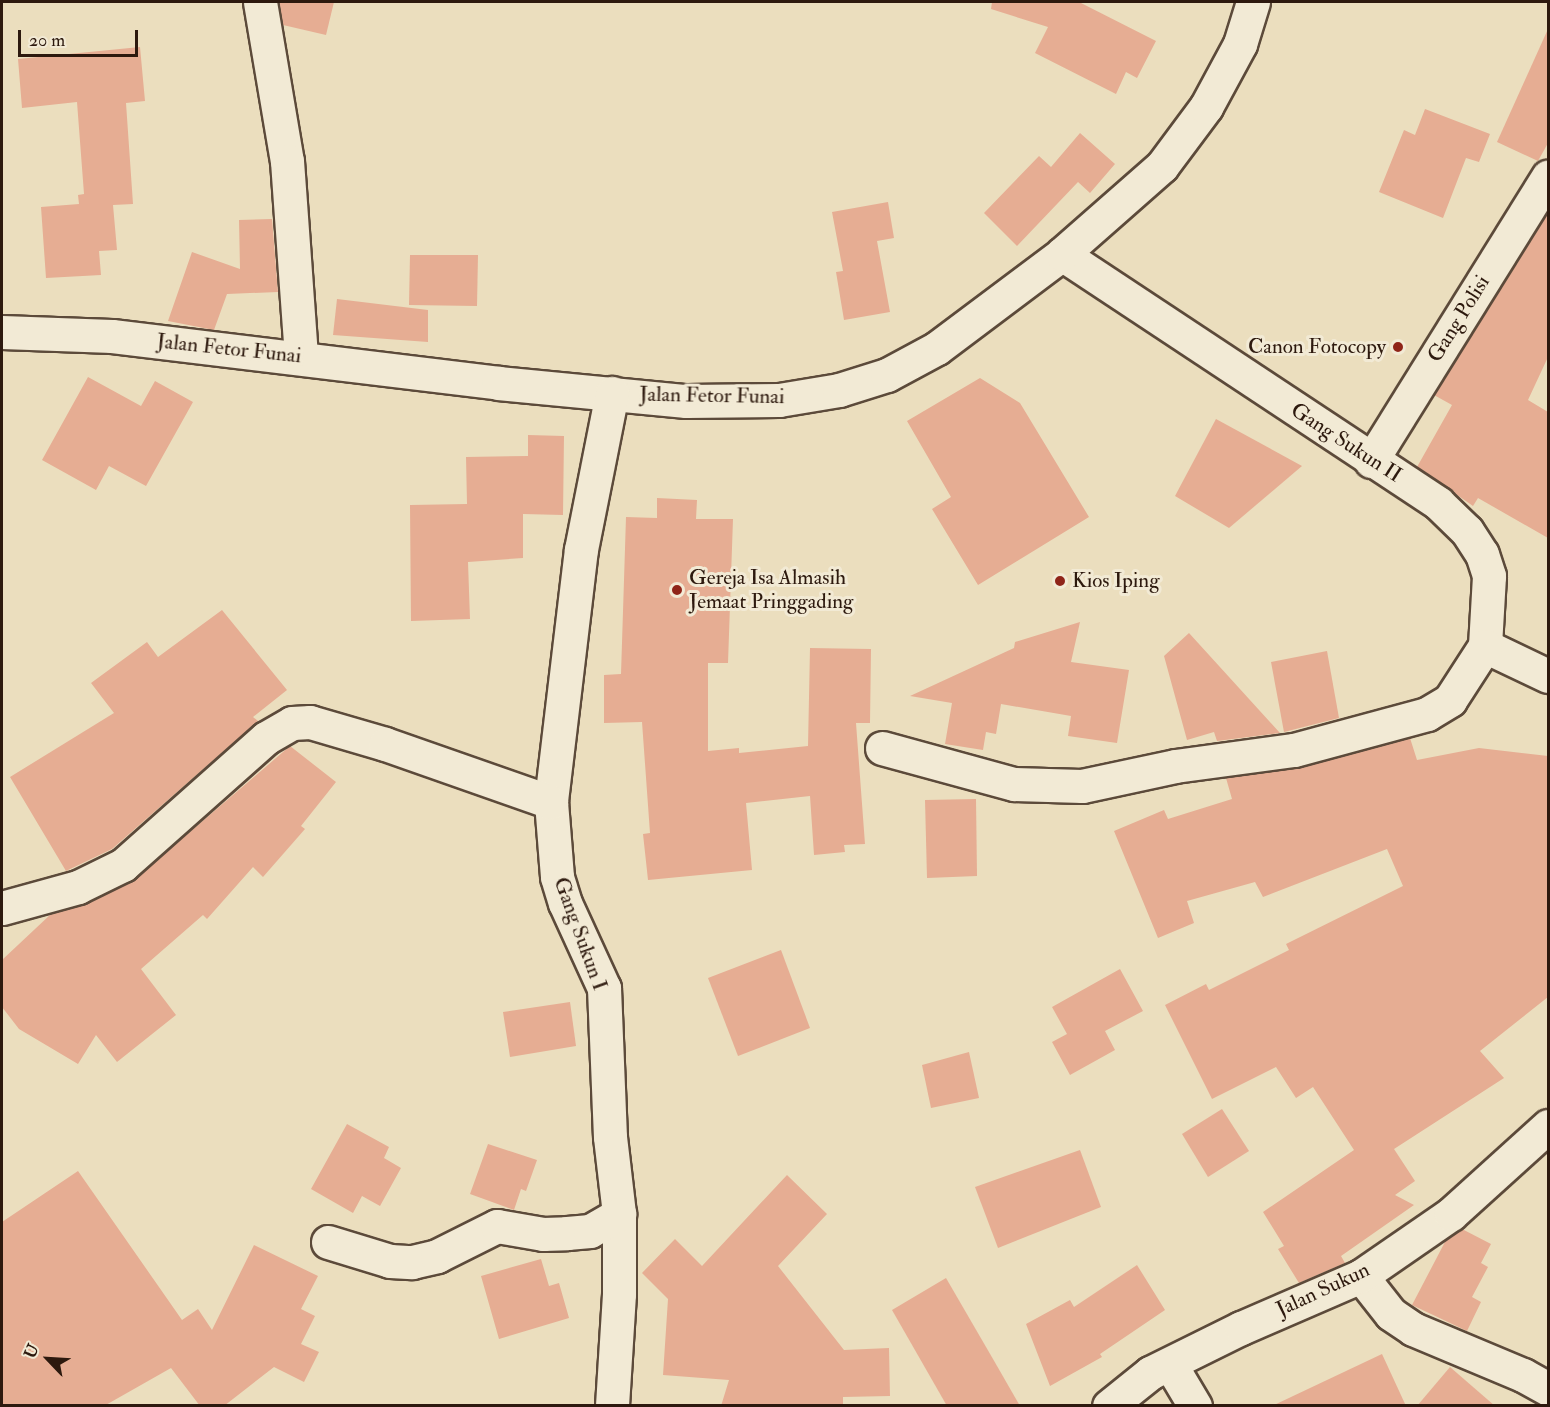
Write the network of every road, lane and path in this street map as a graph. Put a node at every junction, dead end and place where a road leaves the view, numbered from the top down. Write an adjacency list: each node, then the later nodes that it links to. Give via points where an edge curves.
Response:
1 (260, 2): 6 (street, via 287,161)
2 (1253, 2): 4 (street, Jalan Fetor Funai, via 1240,44 1206,107 1162,165)
3 (1548, 177): 8 (street, Gang Polisi)
4 (1062, 254): 7 (street, Jalan Fetor Funai, via 937,348 887,375 839,390 778,400 686,400); 8 (street, Gang Sukun II)
5 (2, 332): 6 (street, Jalan Fetor Funai, via 112,336)
6 (301, 357): 7 (street, Jalan Fetor Funai, via 487,382)
7 (612, 393): 12 (street, Gang Sukun I, via 581,549)
8 (1371, 461): 9 (street, Gang Sukun II, via 1438,503 1467,531 1482,554 1489,576)
9 (1485, 646): 10 (street); 11 (street, via 1450,700 1427,714 1294,750 1175,766 1105,782 1049,788 1014,784)
10 (1548, 676)
11 (882, 748)
12 (550, 802): 13 (street, via 385,744 310,722 292,723 266,738 123,865 78,887); 15 (street, Gang Sukun I, via 557,877 604,988 610,1137)
13 (2, 908)
14 (1548, 1126): 17 (street, Jalan Sukun, via 1451,1214)
15 (619, 1214): 16 (street, via 590,1231 543,1234 497,1226 437,1256 412,1262 390,1261); 20 (street, Gang Sukun I)
16 (328, 1242)
17 (1360, 1276): 18 (street, Jalan Sukun); 19 (street, via 1391,1314 1413,1329)
18 (1170, 1364): 21 (street, Jalan Sukun, via 1150,1373); 22 (street)
19 (1548, 1389)
20 (612, 1406)
21 (1109, 1406)
22 (1195, 1406)

